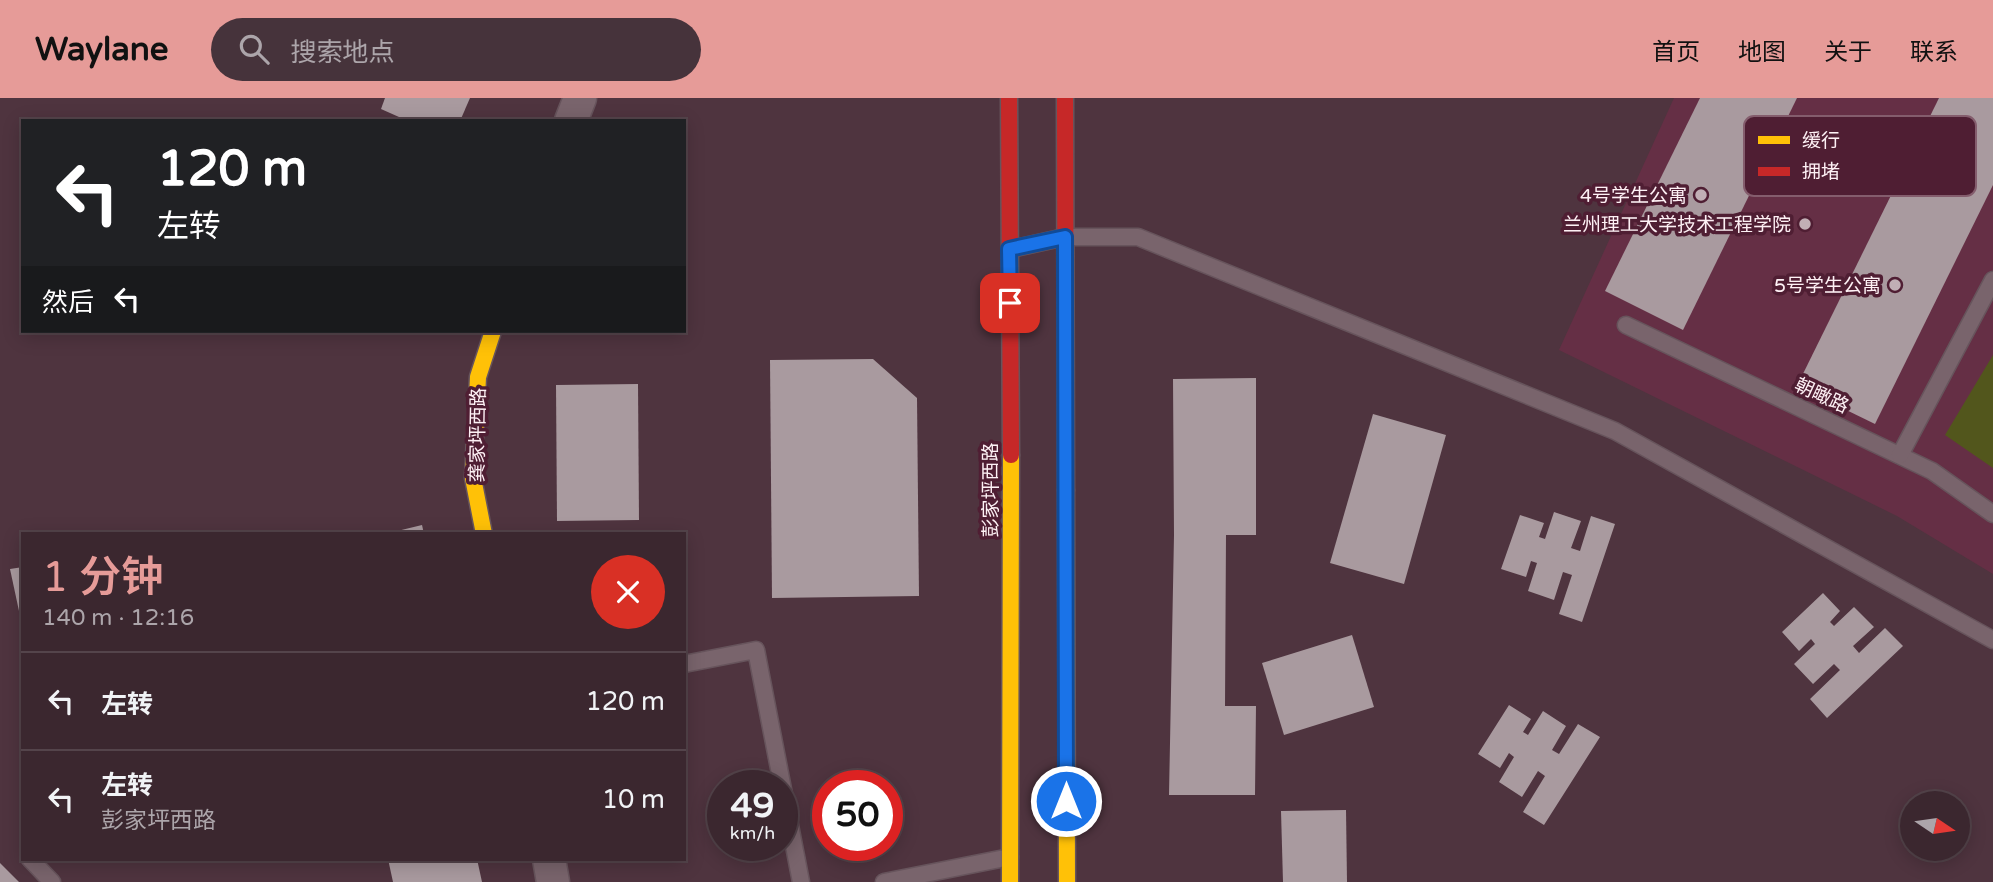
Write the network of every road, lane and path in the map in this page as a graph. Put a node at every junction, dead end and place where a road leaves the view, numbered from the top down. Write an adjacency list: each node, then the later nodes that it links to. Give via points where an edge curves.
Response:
1 (580, 98): 4 (street)
2 (1009, 98): 6 (main road, 彭家坪西路)
3 (1065, 98): 5 (main road)
4 (572, 119)
5 (1065, 237): 6 (lane); 13 (lane, via 1138,237 1615,431); 23 (main road)
6 (1009, 249): 15 (main road, 彭家坪西路)
7 (1993, 280): 10 (lane)
8 (1626, 325): 10 (lane, 朝瞰路)
9 (492, 333): 12 (main road, 龚家坪西路, via 478,377 473,478)
10 (1900, 455): 11 (lane, 朝瞰路, via 1932,471)
11 (1993, 514)
12 (484, 532)
13 (1993, 640)
14 (686, 664): 20 (lane, via 756,650)
15 (1010, 857): 21 (lane); 22 (main road, 彭家坪西路)
16 (32, 861): 18 (lane)
17 (549, 861): 19 (street)
18 (52, 882)
19 (553, 882)
20 (801, 882)
21 (884, 882)
22 (1010, 882)
23 (1067, 882)

